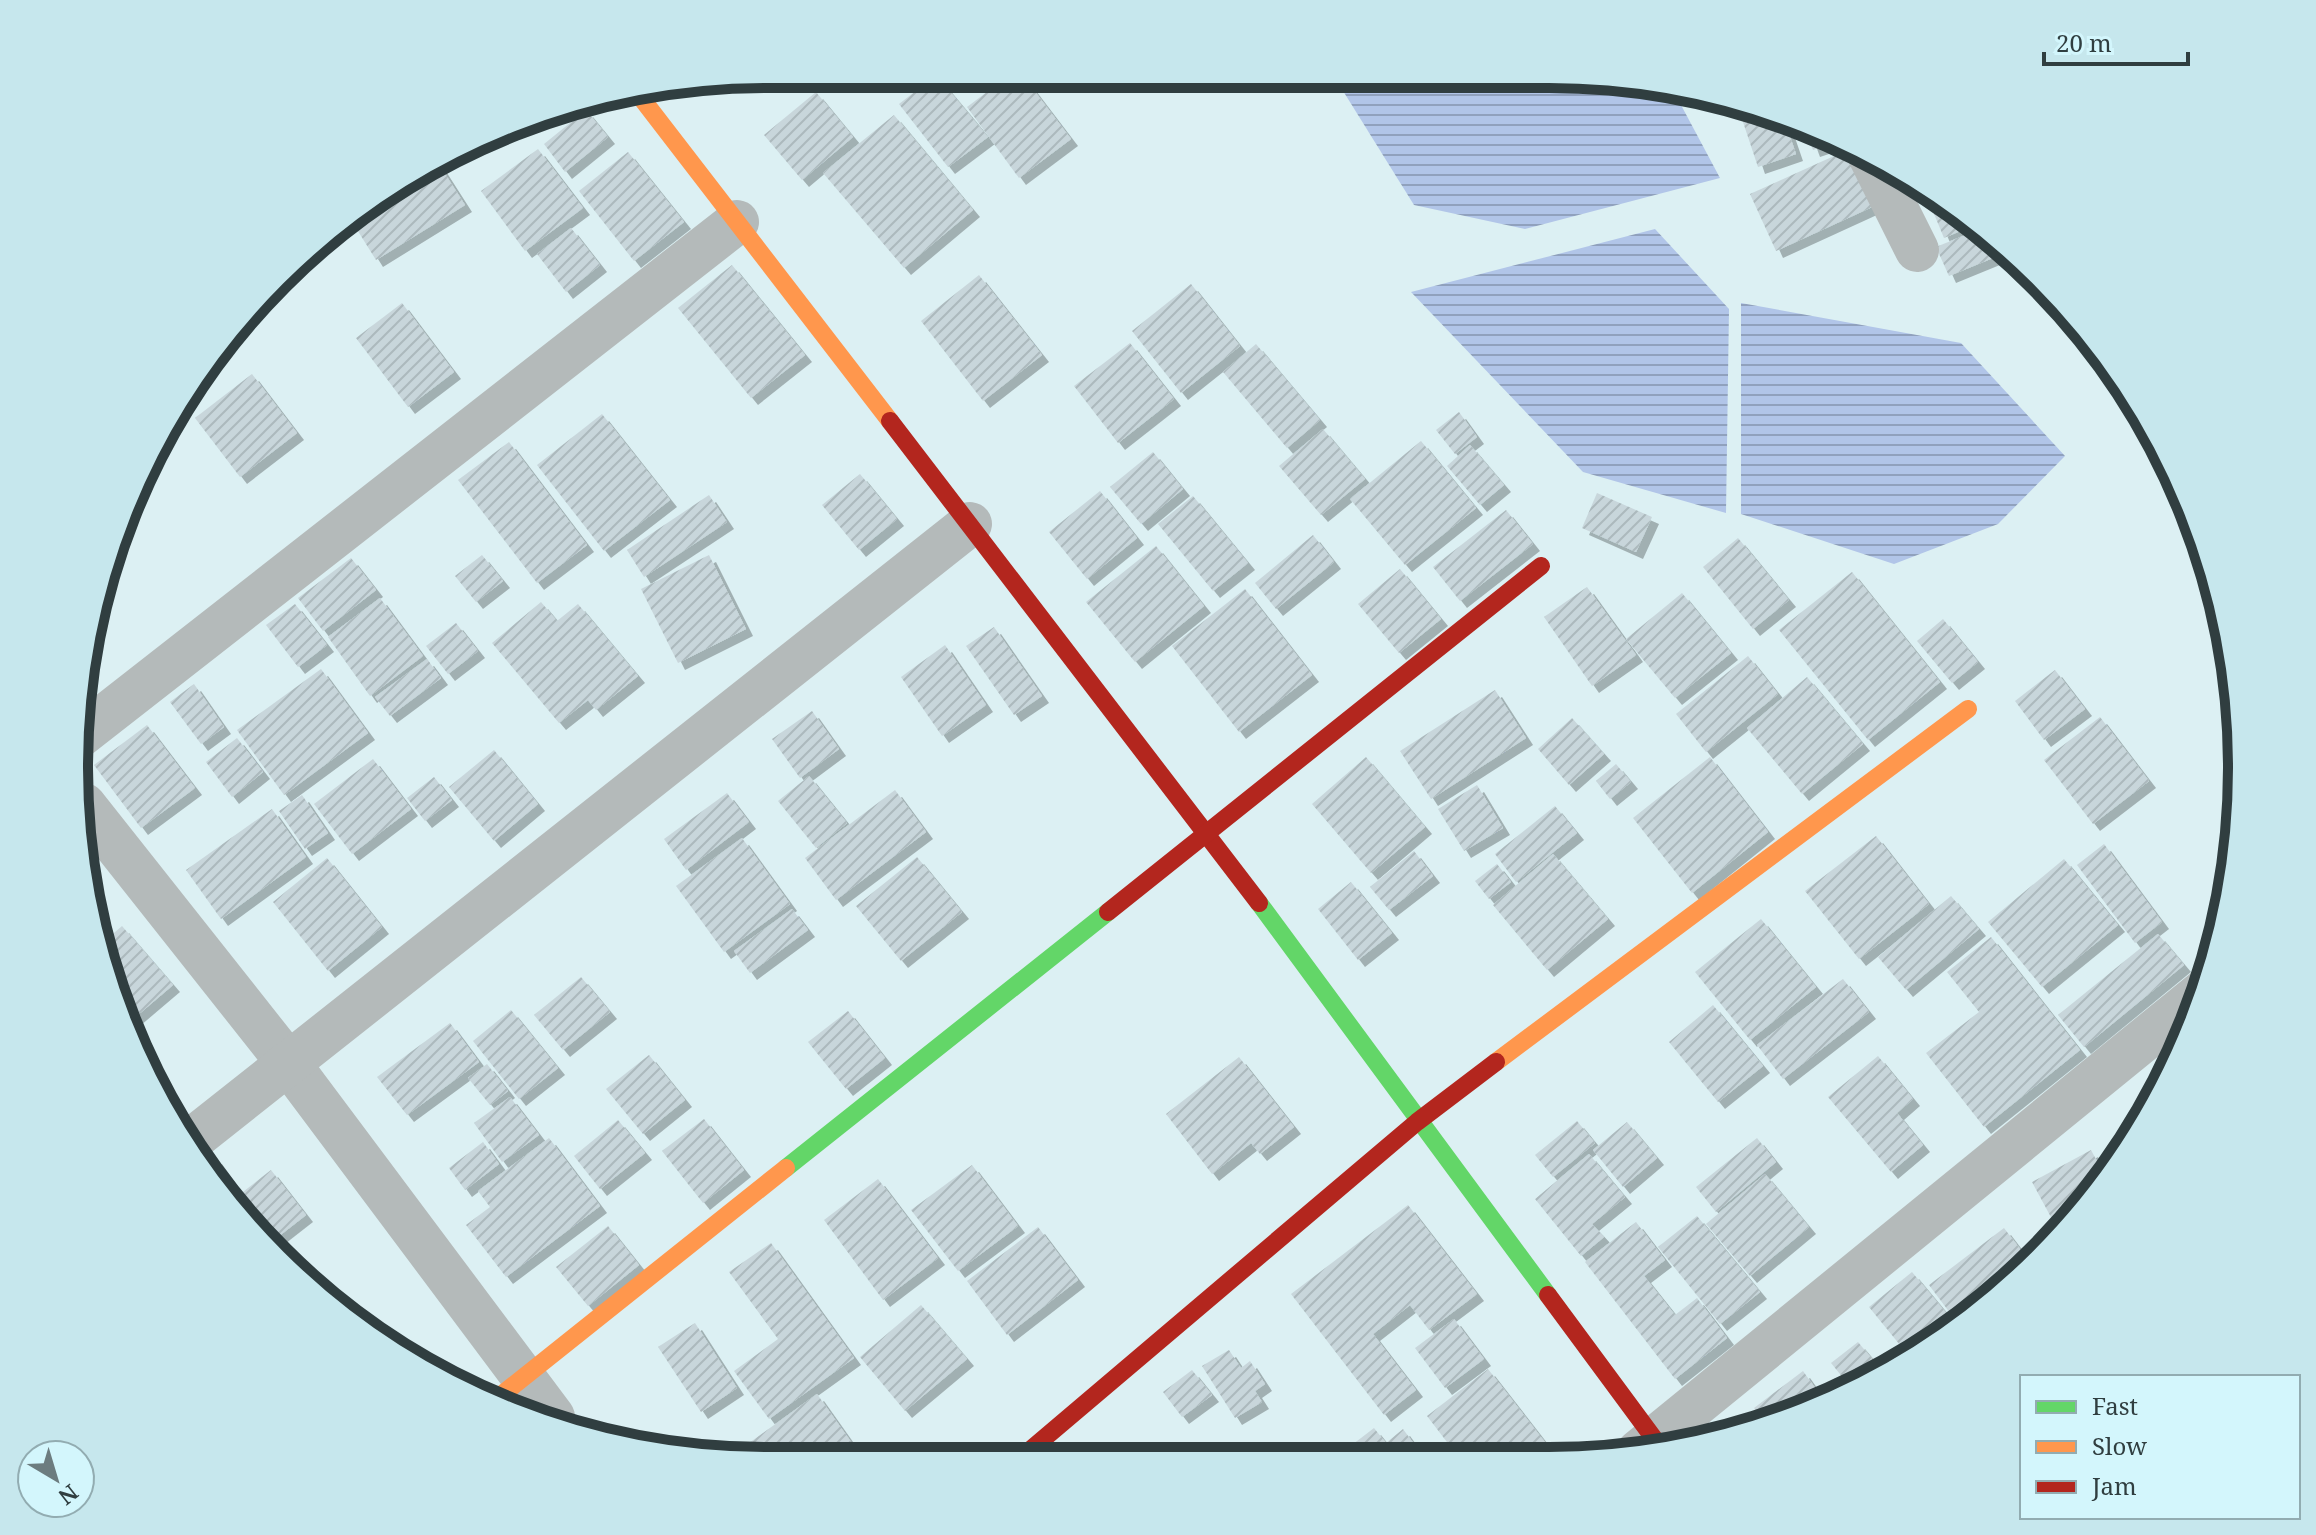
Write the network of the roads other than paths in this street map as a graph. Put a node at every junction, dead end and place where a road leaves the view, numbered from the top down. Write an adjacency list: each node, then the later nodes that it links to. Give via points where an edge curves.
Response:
1 (643, 100): 3 (street)
2 (1879, 174): 4 (street)
3 (737, 222): 5 (street); 8 (street)
4 (1917, 250)
5 (970, 524): 10 (street); 12 (street)
6 (1541, 566): 10 (street)
7 (1968, 709): 13 (street)
8 (89, 729)
9 (89, 811): 12 (street)
10 (1206, 831): 13 (street); 15 (street)
11 (2184, 1007): 17 (street)
12 (289, 1064): 14 (street); 15 (street)
13 (1417, 1122): 18 (street); 19 (street)
14 (197, 1136)
15 (510, 1389): 16 (street)
16 (536, 1406)
17 (1663, 1437)
18 (1646, 1440)
19 (1034, 1447)

